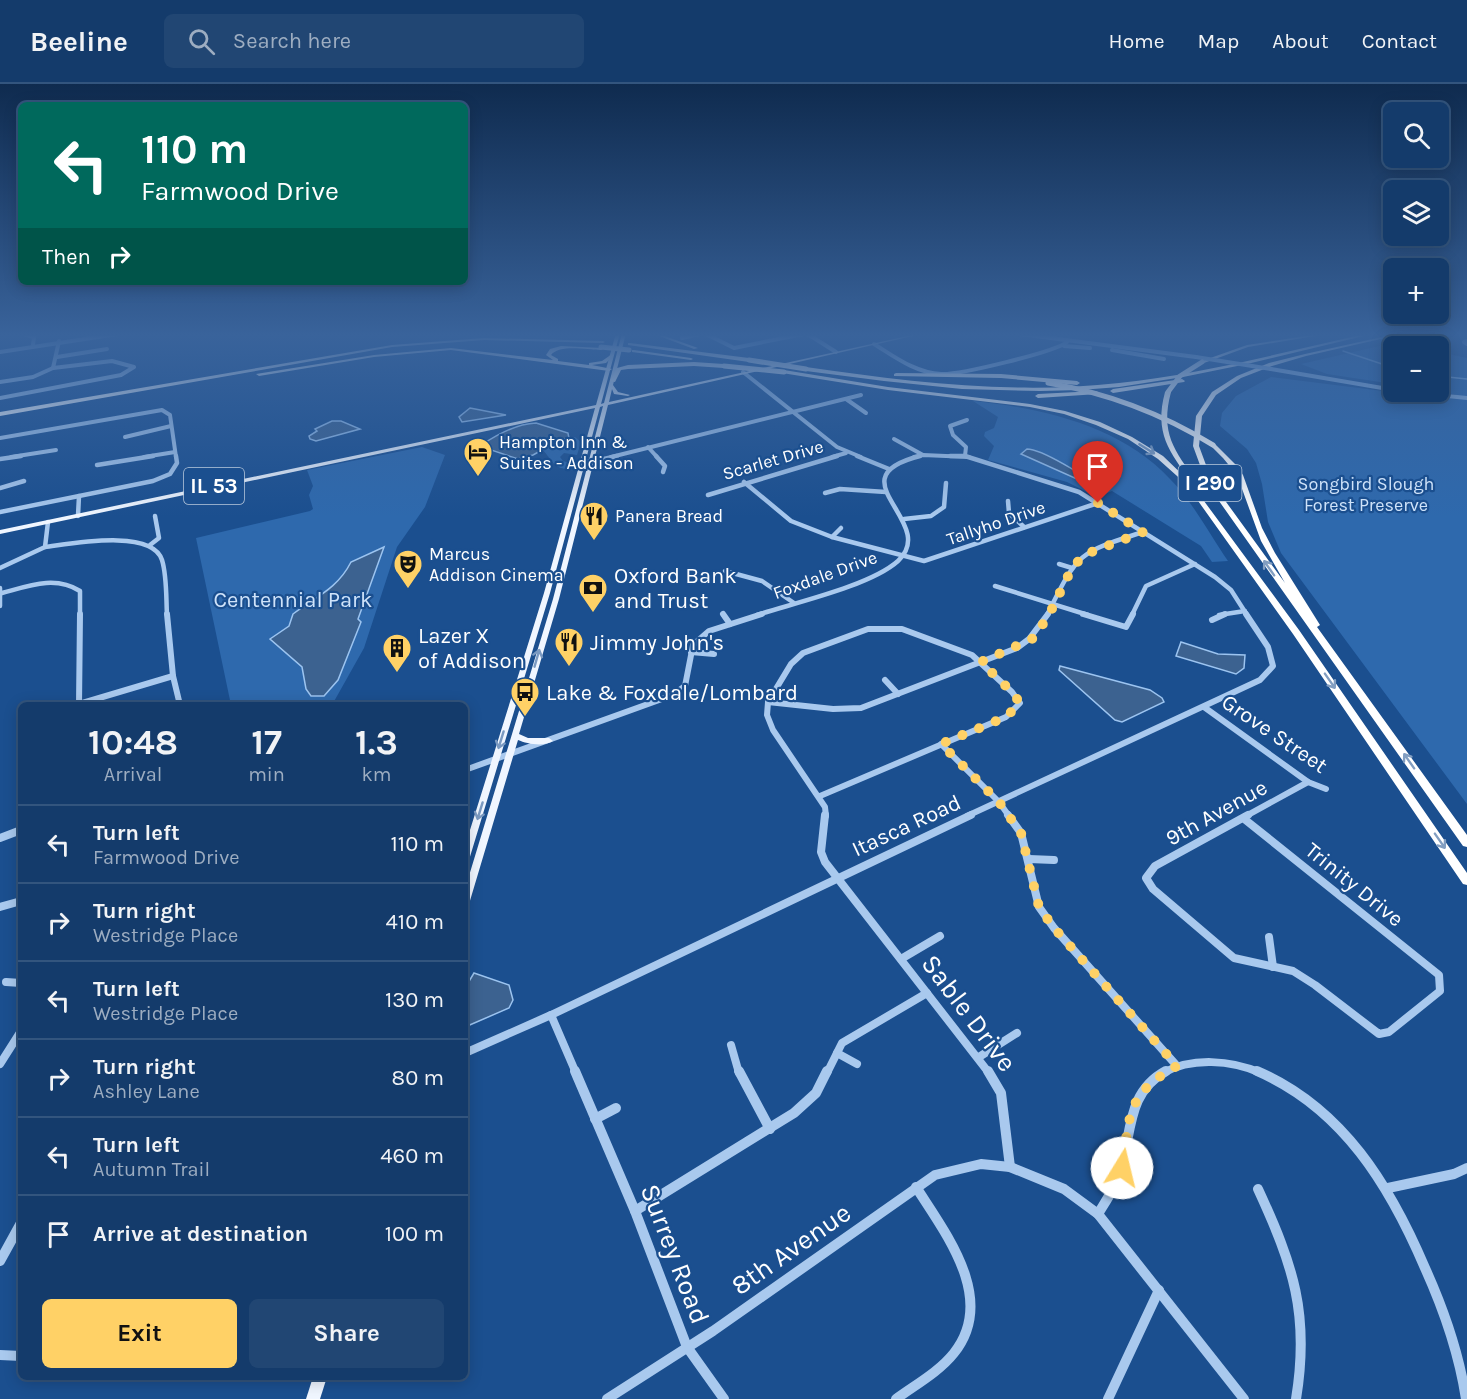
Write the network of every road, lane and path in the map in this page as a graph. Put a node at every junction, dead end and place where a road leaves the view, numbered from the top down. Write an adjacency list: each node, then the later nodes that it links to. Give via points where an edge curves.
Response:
1 (19, 394): 19 (street)
2 (109, 394): 27 (highway)
3 (145, 394): 29 (highway)
4 (601, 394): 23 (main road)
5 (609, 394): 22 (main road)
6 (624, 394): 17 (main road)
7 (631, 394): 17 (main road, IL 53)
8 (639, 394): 22 (main road, IL 53)
9 (771, 394): 25 (street)
10 (860, 394): 21 (street)
11 (954, 394): 86 (highway, one-way to 86, via 1049,408 1088,420 1142,445 1168,463 1188,483)
12 (989, 394): 13 (highway)
13 (1052, 394)
14 (1104, 394): 93 (highway, bridge, via 1154,411 1213,445 1239,470 1259,528 1286,579)
15 (1167, 394): 86 (highway, I 290, bridge, via 1162,413 1174,452)
16 (1213, 394): 93 (highway, I 290, one-way to 16, via 1210,484 1195,449 1194,436 1200,410)
17 (628, 395): 22 (main road, IL 53)
18 (1449, 396): 20 (street)
19 (0, 398)
20 (1467, 398)
21 (846, 399): 25 (street); 26 (street)
22 (608, 401): 23 (main road, IL 53); 43 (main road)
23 (598, 404): 24 (main road, IL 53); 28 (main road); 32 (main road, IL 53)
24 (574, 411): 28 (main road, via 590,411); 32 (main road, IL 53)
25 (793, 412): 36 (street); 39 (street)
26 (866, 413)
27 (0, 414)
28 (595, 418): 43 (main road)
29 (0, 420)
30 (967, 420): 41 (street, via 950,426 952,435 966,447)
31 (171, 426): 33 (street); 34 (street, via 168,412 162,409); 38 (street)
32 (460, 433): 60 (main road, IL 53)
33 (125, 437)
34 (0, 438)
35 (894, 439): 40 (street)
36 (648, 447): 43 (street); 46 (street, via 664,466)
37 (56, 450): 42 (street)
38 (175, 452): 44 (street); 47 (street, via 177,465)
39 (846, 453): 45 (street); 50 (street, Scarlet Drive)
40 (923, 455): 41 (street, Itasca Road); 45 (street)
41 (965, 456): 58 (street, Itasca Road, via 1064,485)
42 (0, 459)
43 (588, 461): 99 (main road, one-way to 43); 103 (main road, one-way to 103)
44 (97, 465)
45 (889, 469): 53 (street)
46 (663, 472)
47 (167, 475): 48 (street); 56 (street)
48 (178, 475)
49 (24, 481): 52 (street)
50 (744, 482): 55 (street, Scarlet Drive); 68 (street, Tallyho Drive, via 787,519)
51 (946, 483): 62 (street, via 944,507 939,512)
52 (0, 488)
53 (886, 492): 54 (street, via 840,489); 62 (street)
54 (825, 494)
55 (708, 495)
56 (79, 496): 59 (street); 60 (street)
57 (1008, 501): 64 (street, via 1010,513)
58 (1098, 503): 64 (street, Tallyho Drive); 67 (street, Itasca Road)
59 (0, 512)
60 (78, 516): 63 (main road, IL 53)
61 (155, 516): 69 (street, via 159,538)
62 (904, 519): 71 (street, Foxdale Drive, via 908,539)
63 (48, 522): 66 (main road, IL 53); 70 (street)
64 (1024, 527): 71 (street, Tallyho Drive, via 933,560)
65 (841, 528): 68 (street)
66 (0, 532)
67 (1143, 532): 73 (street, Itasca Road); 75 (street, via 1089,552)
68 (832, 537): 71 (street, Tallyho Drive)
69 (150, 545): 70 (street, via 128,540); 90 (street, via 162,559)
70 (45, 547): 74 (street)
71 (901, 557): 79 (street, Foxdale Drive, via 879,574)
72 (1059, 564): 75 (street)
73 (1195, 564): 80 (street, via 1146,586 1126,627); 82 (street, Itasca Road, via 1225,584)
74 (0, 568)
75 (1072, 568): 80 (street)
76 (725, 571): 79 (street, via 765,582)
77 (995, 586): 80 (street)
78 (1, 590): 81 (street); 94 (street, via 46,583 70,584 81,593)
79 (794, 603): 85 (street, Foxdale Drive)
80 (1054, 605): 89 (street, via 1031,640)
81 (0, 606)
82 (1245, 611): 84 (street, via 1221,614); 98 (street, Itasca Road, via 1268,646 1273,666 1260,680)
83 (723, 614): 85 (street)
84 (1212, 620)
85 (730, 624): 87 (street, Foxdale Drive, via 699,638)
86 (1296, 632): 117 (highway, I 290, one-way to 117)
87 (692, 652): 88 (street); 100 (street, via 685,686 680,692)
88 (714, 654)
89 (981, 662): 92 (street); 97 (street, via 961,649 902,629 873,628 803,653 791,664); 101 (street, via 1020,703 1006,717)
90 (173, 676): 95 (street); 96 (street)
91 (885, 680): 92 (street)
92 (898, 694): 97 (street, via 850,709)
93 (1365, 700): 112 (highway, I 290, one-way to 93)
94 (79, 702)
95 (86, 702)
96 (179, 702)
97 (768, 702): 107 (street, Sable Drive, via 767,715 773,730)
98 (1204, 707): 105 (street, Grove Street); 108 (street, Itasca Road)
99 (516, 736): 100 (main road, via 528,741); 102 (main road)
100 (549, 741): 102 (street)
101 (941, 744): 107 (street); 108 (street)
102 (511, 755): 103 (street); 118 (main road)
103 (495, 762): 104 (street); 113 (main road, one-way to 113)
104 (468, 769)
105 (1308, 782): 106 (street, Grove Street); 109 (street, 9th Avenue)
106 (1326, 789)
107 (820, 796): 116 (street, Sable Drive, via 827,815 821,852)
108 (999, 802): 114 (street, via 1024,838); 116 (street, Itasca Road)
109 (1243, 818): 124 (street, 9th Avenue, via 1155,866 1146,878 1153,889 1223,950 1248,963); 124 (street, Trinity Drive, via 1439,975 1440,992 1389,1032 1379,1034 1291,970)
110 (18, 831): 111 (street)
111 (0, 838)
112 (1467, 843)
113 (468, 850)
114 (1029, 859): 115 (street); 137 (street, via 1039,907 1054,928)
115 (1054, 860)
116 (837, 877): 123 (street, Sable Drive); 128 (street, Itasca Road)
117 (1467, 881)
118 (468, 894)
119 (18, 902): 120 (street)
120 (0, 907)
121 (940, 936): 123 (street)
122 (1269, 937): 124 (street)
123 (901, 959): 127 (street, Sable Drive)
124 (1273, 967)
125 (6, 982): 126 (street)
126 (18, 983)
127 (927, 993): 133 (street, via 842,1043); 134 (street, Sable Drive)
128 (551, 1015): 132 (street, Itasca Road); 139 (street, Surrey Road)
129 (1017, 1033): 134 (street)
130 (18, 1036): 135 (street)
131 (731, 1045): 140 (street, via 741,1079)
132 (468, 1052)
133 (837, 1053): 136 (street); 140 (street, via 816,1093)
134 (979, 1058): 141 (street, Sable Drive, via 1001,1093)
135 (0, 1064)
136 (857, 1064)
137 (1177, 1066): 144 (street, via 1246,1066 1300,1093 1338,1124); 147 (street, via 1155,1078 1133,1105 1122,1168)
138 (616, 1107): 139 (street)
139 (596, 1119): 146 (street, Surrey Road)
140 (770, 1129): 146 (street)
141 (1010, 1167): 143 (street, 8th Avenue, via 970,1165 936,1175); 147 (street, via 1064,1189)
142 (1467, 1168): 144 (street)
143 (916, 1187): 151 (street, 8th Avenue); 158 (street, via 964,1266 969,1283 970,1327 952,1355)
144 (1388, 1188): 162 (street, via 1445,1315 1463,1370)
145 (1258, 1189): 161 (street, via 1285,1245 1300,1295 1302,1371)
146 (635, 1211): 151 (street, Surrey Road)
147 (1098, 1214): 150 (street)
148 (18, 1228): 149 (street)
149 (0, 1261)
150 (1159, 1290): 159 (street); 160 (street)
151 (687, 1347): 156 (street, 8th Avenue); 157 (street, Surrey Road)
152 (0, 1355): 153 (street)
153 (18, 1356)
154 (319, 1380): 155 (main road)
155 (313, 1399)
156 (607, 1399)
157 (724, 1399)
158 (896, 1399)
159 (1108, 1399)
160 (1244, 1399)
161 (1296, 1399)
162 (1466, 1399)

